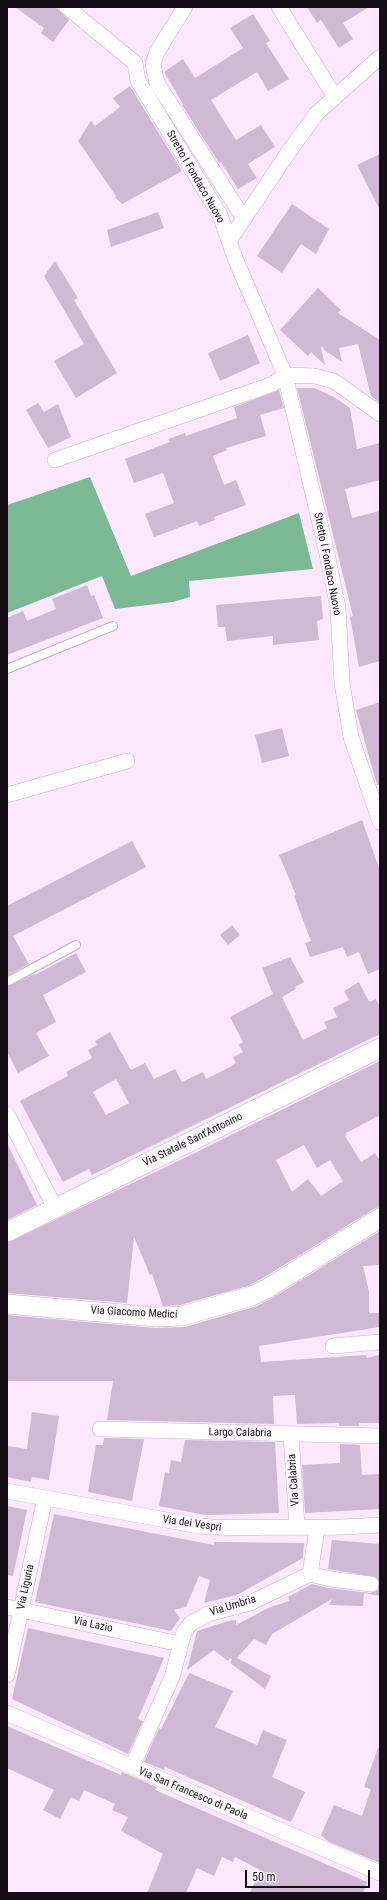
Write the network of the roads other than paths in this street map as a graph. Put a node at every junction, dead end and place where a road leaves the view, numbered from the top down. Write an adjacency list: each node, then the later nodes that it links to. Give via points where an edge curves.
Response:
1 (67, 7): 7 (street, Stretto I Fondaco Nuovo, via 135,62 138,81 220,215)
2 (184, 7): 6 (street, via 157,52 153,64 156,83)
3 (279, 7): 5 (street)
4 (378, 62): 5 (street)
5 (335, 97): 6 (street, via 317,113 304,130)
6 (244, 219): 7 (street)
7 (229, 241): 8 (street, Stretto I Fondaco Nuovo)
8 (285, 375): 9 (street, via 316,376 334,381); 10 (street, via 273,384); 15 (street, Stretto I Fondaco Nuovo, via 338,608 342,683 351,737)
9 (380, 414)
10 (55, 460)
11 (113, 626): 12 (lane)
12 (7, 669)
13 (127, 762): 14 (street)
14 (7, 795)
15 (380, 822)
16 (76, 945): 17 (lane)
17 (7, 982)
18 (380, 1048): 20 (street, Via Statale Sant'Antonino)
19 (7, 1114): 20 (street)
20 (55, 1208): 22 (street, Via Statale Sant'Antonino)
21 (380, 1218): 23 (street, Via Giacomo Medici, via 252,1296 182,1316 156,1317)
22 (7, 1232)
23 (7, 1304)
24 (380, 1342): 25 (street)
25 (333, 1346)
26 (100, 1429): 27 (street, Largo Calabria)
27 (291, 1434): 28 (street, Largo Calabria); 32 (street, Via Calabria)
28 (380, 1436)
29 (7, 1491): 30 (street, Via dei Vespri)
30 (45, 1498): 32 (street, Via dei Vespri, via 199,1526); 36 (street, Via Liguria)
31 (380, 1525): 33 (street, Via dei Vespri)
32 (297, 1527): 33 (street, Via dei Vespri)
33 (317, 1529): 34 (street)
34 (310, 1574): 35 (street); 37 (street, Via Umbria, via 250,1603 200,1617 184,1632)
35 (371, 1584)
36 (14, 1608): 37 (street, Via Lazio); 38 (street, Via Liguria)
37 (180, 1644): 40 (street, Via Umbria, via 172,1676)
38 (7, 1675)
39 (7, 1713): 40 (street, Via San Francesco di Paola)
40 (132, 1767): 41 (street, Via San Francesco di Paola)
41 (380, 1873)

